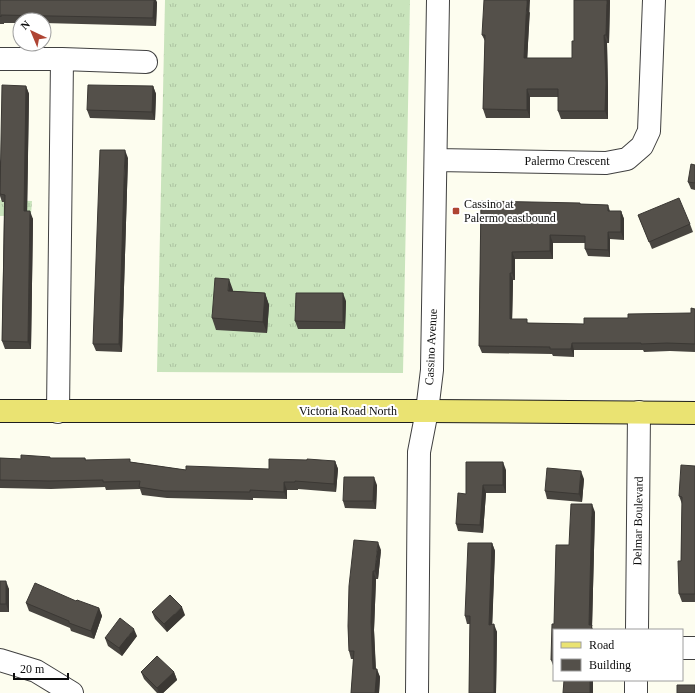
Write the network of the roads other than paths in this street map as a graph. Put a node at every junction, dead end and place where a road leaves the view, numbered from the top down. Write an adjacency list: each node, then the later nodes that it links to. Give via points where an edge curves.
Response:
1 (438, 0): 6 (street, Cassino Avenue)
2 (654, 0): 6 (street, Palermo Crescent, via 649,131 642,146 627,159 606,164)
3 (0, 59): 4 (street)
4 (62, 59): 5 (street); 9 (street)
5 (146, 62)
6 (436, 160): 8 (street, Cassino Avenue, via 432,370)
7 (0, 411): 9 (main road, Victoria Road North)
8 (427, 411): 9 (main road, Victoria Road North); 10 (main road, Victoria Road North); 18 (street, Cassino Avenue, via 419,452)
9 (58, 412)
10 (639, 412): 11 (main road, Victoria Road North); 12 (street, Delmar Boulevard)
11 (695, 413)
12 (637, 629)
13 (683, 648): 14 (street)
14 (695, 648)
15 (0, 660): 17 (street, via 36,671)
16 (636, 681): 19 (street)
17 (72, 693)
18 (417, 693)
19 (636, 693)

